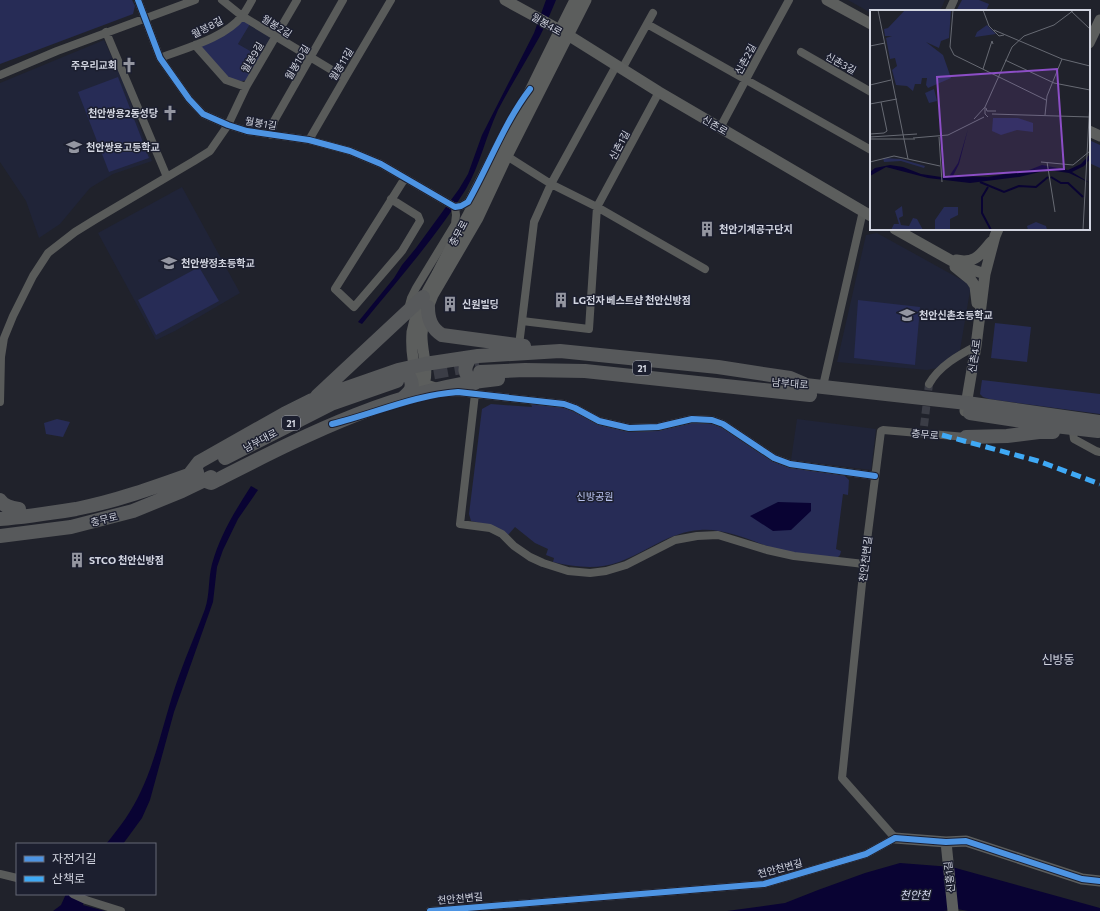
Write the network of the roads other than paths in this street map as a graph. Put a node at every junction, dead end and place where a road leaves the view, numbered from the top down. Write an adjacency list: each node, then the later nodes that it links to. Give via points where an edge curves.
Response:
1 (138, 0): 17 (street, 월봉1길)
2 (195, 0): 17 (street)
3 (222, 0): 16 (street, 월봉2길)
4 (252, 0): 16 (street, 월봉8길)
5 (297, 0): 23 (street, 월봉9길)
6 (343, 0): 28 (street, 월봉10길)
7 (391, 0): 31 (street, 월봉11길)
8 (505, 0): 22 (street, 월봉4로)
9 (575, 0): 22 (street, 충무로)
10 (586, 0): 22 (street, 충무로)
11 (789, 0): 32 (street, 신촌2길)
12 (827, 0): 19 (street)
13 (954, 0): 14 (street)
14 (949, 10)
15 (653, 13): 20 (street)
16 (242, 16): 23 (street, 월봉2길); 25 (street, 월봉8길, via 226,30)
17 (144, 18): 21 (street); 27 (street, 월봉1길)
18 (1100, 20): 24 (street)
19 (870, 23)
20 (647, 24): 29 (street); 32 (street)
21 (106, 32): 30 (street); 45 (street)
22 (564, 33): 29 (street, 신촌로); 34 (street, 충무로); 44 (street, 충무로)
23 (275, 37): 28 (street, 월봉2길); 33 (street, 월봉9길)
24 (1090, 42)
25 (195, 45): 27 (street, 월봉8길); 33 (street, via 226,80)
26 (801, 52): 35 (street, 신촌3길)
27 (160, 58): 37 (street, 월봉1길, via 203,114)
28 (310, 58): 31 (street, 월봉2길); 40 (street, 월봉10길, via 274,121)
29 (619, 68): 36 (street, 신촌로); 47 (street)
30 (0, 75)
31 (345, 78): 42 (street, 월봉11길)
32 (746, 79): 38 (street, 신촌2길); 43 (street)
33 (246, 87): 37 (street, 월봉9길)
34 (530, 90): 49 (street, via 508,124 468,202); 57 (street, 충무로, via 436,275)
35 (870, 91)
36 (659, 92): 38 (street, 신촌로); 50 (street, 신촌1길)
37 (228, 125): 40 (street, 월봉1길); 45 (street, 월봉9길, via 210,150)
38 (720, 128): 51 (street, 신촌로)
39 (1090, 131): 41 (street)
40 (271, 135): 42 (street, 월봉1길)
41 (1100, 136)
42 (309, 140): 46 (street, 월봉1길, via 350,151)
43 (870, 149)
44 (507, 156): 47 (street); 57 (street, 충무로, via 478,218 433,295)
45 (167, 177): 70 (street, 월봉9길, via 86,225 48,253 30,282 4,338)
46 (405, 178): 48 (street); 49 (street, 월봉1길)
47 (552, 184): 50 (street); 60 (street, via 534,222)
48 (391, 199): 48 (street, via 334,289 354,307 402,252 420,221 418,216)
49 (455, 207): 59 (street, via 455,224 411,298)
50 (597, 208): 55 (street); 60 (street, 신촌1길, via 590,329)
51 (867, 213): 68 (street, 신촌로)
52 (897, 230): 54 (street)
53 (996, 233): 54 (street, via 979,256 972,260 964,262); 56 (street, 신촌4로)
54 (948, 259): 56 (street); 58 (street, via 975,286 975,297)
55 (705, 269)
56 (985, 274): 58 (street, 신촌4로)
57 (426, 302): 59 (highway); 61 (highway, via 429,321 442,335); 64 (street, 충무로, via 418,309 412,332 412,344)
58 (980, 310): 62 (street, 신촌4로)
59 (408, 311): 74 (highway)
60 (522, 321): 61 (street)
61 (519, 345): 63 (highway)
62 (976, 346): 67 (street, via 957,356 933,376); 76 (street, 신촌4로)
63 (560, 351): 65 (highway, via 526,352); 69 (highway, via 718,367 790,378)
64 (420, 365): 65 (highway); 66 (highway); 71 (street, 충무로, via 426,378)
65 (476, 374): 69 (highway, via 589,378 694,391 771,396); 69 (highway, 남부대로 / 21, via 520,359 586,361 788,384); 72 (highway); 73 (street); 85 (street, via 575,408 599,421 629,428 658,427 692,419 712,420 723,424 774,458 790,464); 93 (street, via 460,524 490,528 502,534 530,557 568,571 606,571 626,565 675,540 718,535 794,556)
66 (400, 384): 71 (highway); 74 (highway); 78 (highway); 84 (highway, 남부대로 / 21, via 331,404 205,469); 86 (highway, 남부대로, via 337,412)
67 (929, 384)
68 (823, 386): 69 (highway, 남부대로); 76 (highway, 남부대로)
69 (799, 388): 76 (highway, 남부대로)
70 (0, 389): 75 (street, 월봉9길)
71 (422, 389): 72 (highway)
72 (438, 389): 73 (street)
73 (458, 392): 78 (street, via 415,399)
74 (312, 400): 84 (highway, via 199,462)
75 (0, 402)
76 (966, 407): 77 (highway, 남부대로); 80 (highway, 남부대로)
77 (1100, 422)
78 (332, 424): 86 (highway, via 211,483)
79 (884, 430): 82 (street, 충무로, via 924,430); 85 (street, 천안천변길, via 880,431)
80 (1079, 431): 81 (highway, 남부대로); 82 (highway); 83 (street, via 1074,439)
81 (1100, 431)
82 (966, 437)
83 (1100, 452)
84 (190, 474): 89 (highway, 충무로 / 21)
85 (875, 476): 93 (street, 천안천변길)
86 (203, 480): 92 (highway, 충무로, via 133,512 71,527)
87 (0, 500): 88 (highway, via 9,507)
88 (19, 509): 89 (highway); 90 (highway)
89 (77, 509): 91 (highway, 충무로 / 21)
90 (0, 510)
91 (0, 519)
92 (0, 536)
93 (864, 564): 94 (street, 천안천변길, via 842,778)
94 (895, 838): 95 (street); 101 (street, 천안천변길, via 866,854 764,884)
95 (946, 842): 98 (street, via 966,841 1082,879); 102 (street, 신흥1길)
96 (0, 874): 97 (street)
97 (16, 878)
98 (1100, 881)
99 (75, 895): 100 (street)
100 (121, 911)
101 (430, 911)
102 (953, 911)

